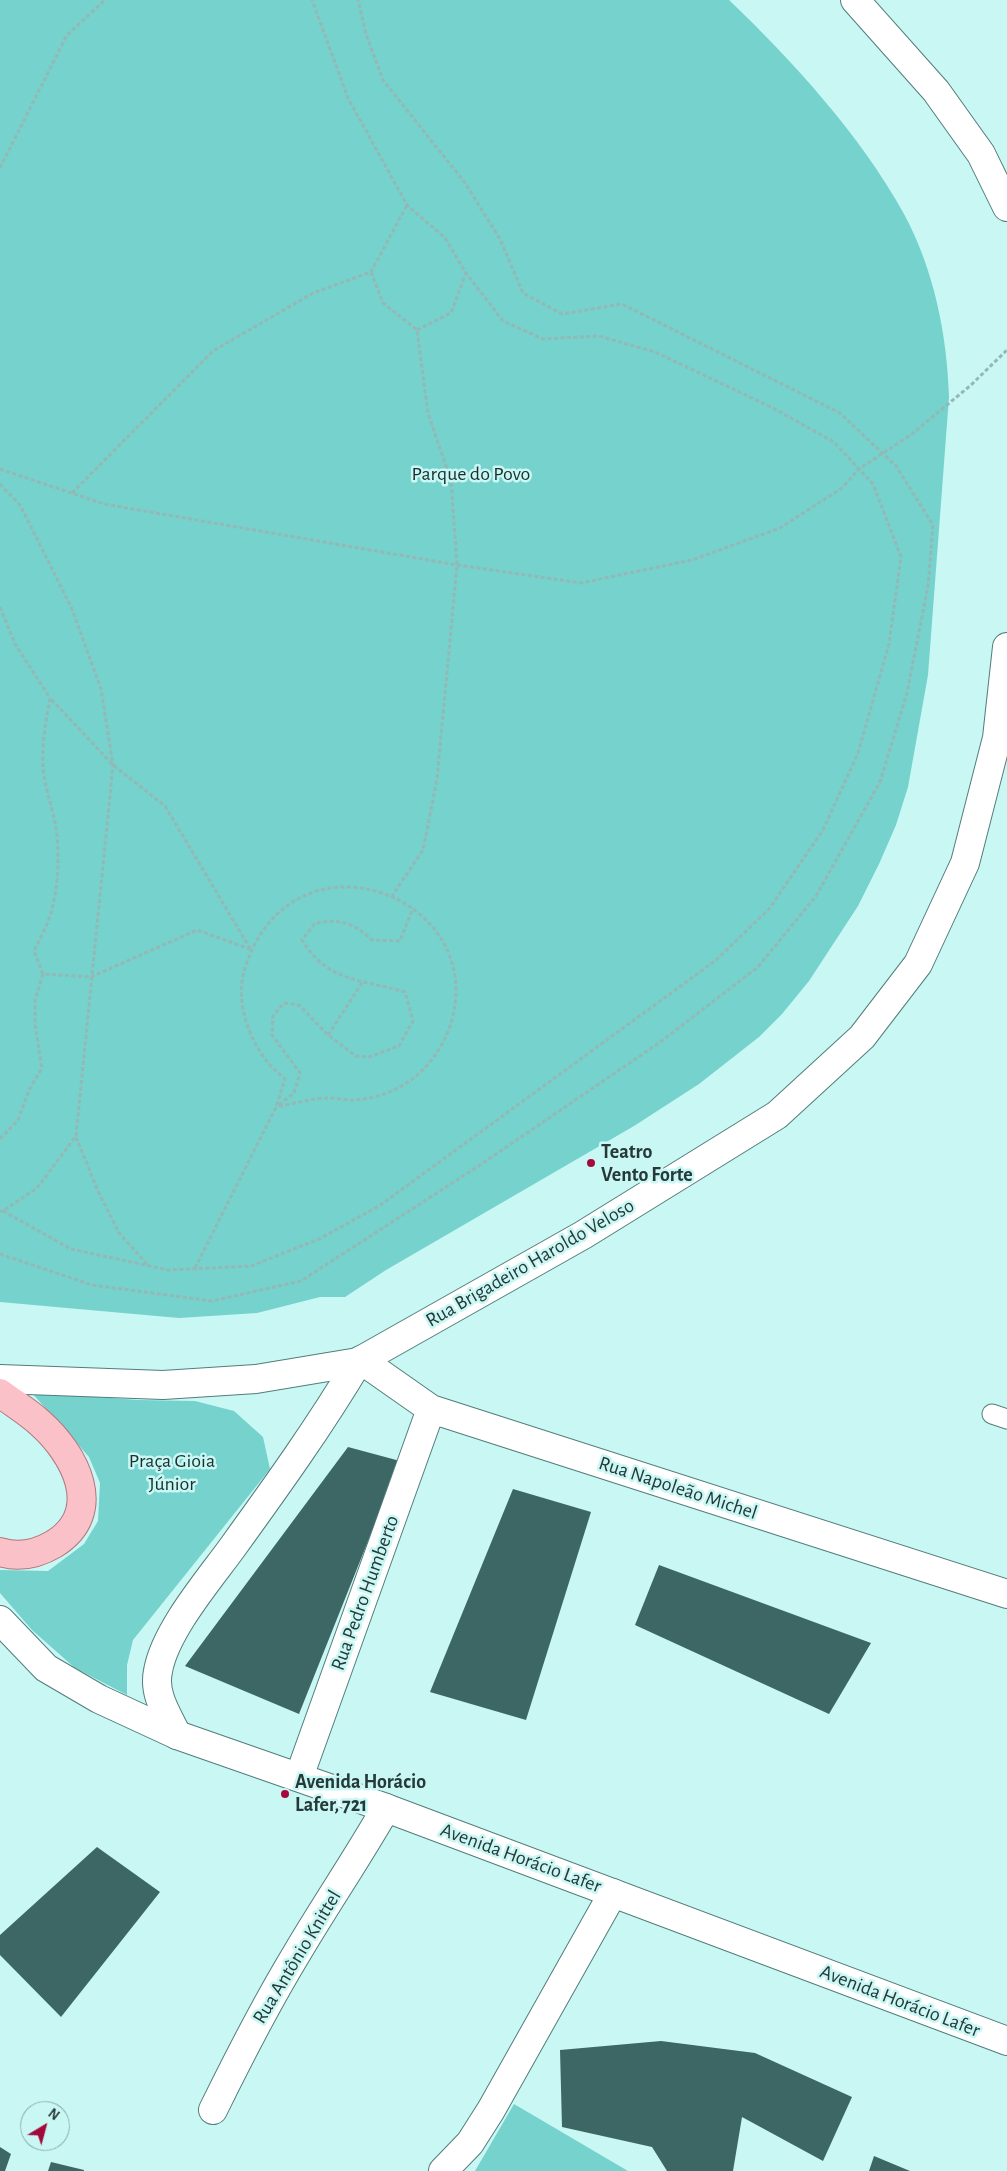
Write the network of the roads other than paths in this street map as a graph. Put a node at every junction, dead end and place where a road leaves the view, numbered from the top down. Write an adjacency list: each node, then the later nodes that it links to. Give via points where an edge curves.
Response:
1 (855, 0): 2 (street, via 936,91 981,154)
2 (1007, 207)
3 (1007, 646): 4 (street, Rua Brigadeiro Haroldo Veloso, via 997,738 965,863 918,964 862,1037 777,1114 583,1235)
4 (359, 1361): 5 (street, Rua Brigadeiro Haroldo Veloso, via 256,1379 163,1385); 7 (street, Rua Napoleão Michel); 11 (street, via 306,1444 192,1604 163,1651 157,1673 159,1698)
5 (0, 1379)
6 (0, 1393): 8 (main road, via 40,1423 65,1450 83,1494 77,1521 57,1542 41,1551 21,1555)
7 (431, 1409): 9 (street, Rua Napoleão Michel); 12 (street, Rua Pedro Humberto)
8 (0, 1552)
9 (1007, 1594)
10 (0, 1620): 11 (street, Avenida Horácio Lafer, via 46,1668 99,1699)
11 (177, 1735): 12 (street, Avenida Horácio Lafer)
12 (299, 1778): 13 (street, Avenida Horácio Lafer)
13 (386, 1808): 14 (street, Avenida Horácio Lafer); 16 (street, Rua Antônio Knittel, via 296,1954)
14 (613, 1892): 15 (street, Avenida Horácio Lafer); 17 (street, via 491,2110 470,2143)
15 (1007, 2041)
16 (212, 2110)
17 (443, 2171)

